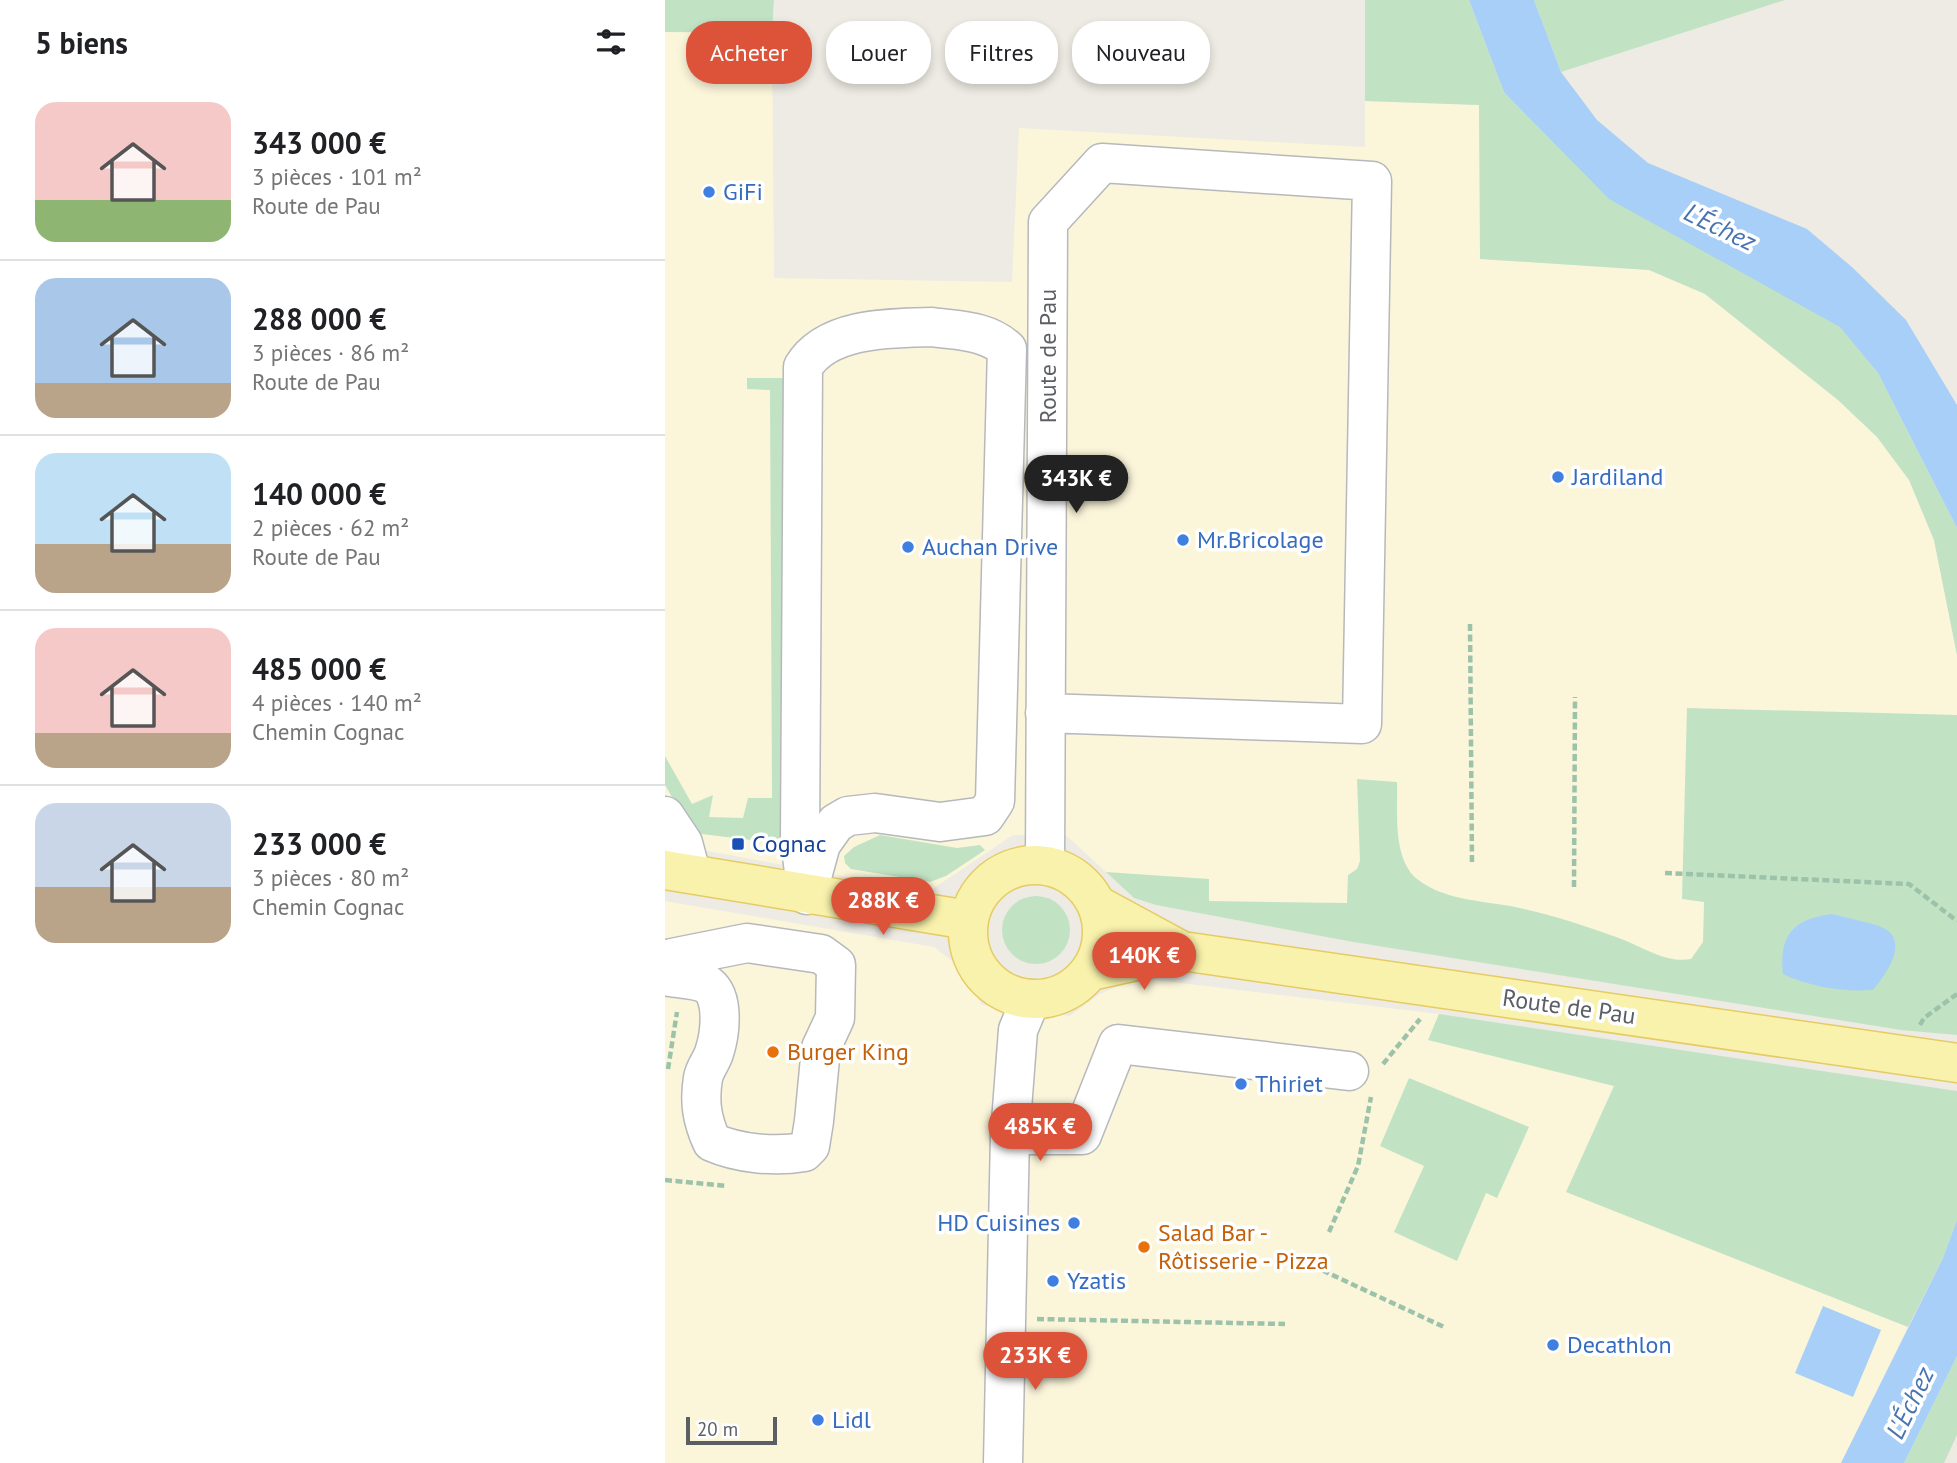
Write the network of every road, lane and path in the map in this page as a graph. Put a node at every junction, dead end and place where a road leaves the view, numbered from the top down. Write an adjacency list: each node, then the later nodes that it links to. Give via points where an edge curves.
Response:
1 (1470, 624): 5 (path)
2 (1575, 698): 9 (path)
3 (1045, 713): 3 (street, Route de Pau, via 1362,724 1372,181 1102,163 1048,222); 6 (street, Route de Pau)
4 (665, 816): 7 (street, via 683,843)
5 (1472, 863)
6 (1045, 864): 11 (main road, Route de Pau, via 1068,872 1086,887); 12 (main road, via 1005,871 975,900)
7 (678, 872): 10 (main road)
8 (1665, 873): 13 (path, via 1909,884)
9 (1574, 887)
10 (807, 895): 10 (street, via 800,840 803,367 820,348 863,333 932,327 975,332 1007,349 995,801 985,816 968,821 875,813 848,816 836,822 821,844); 12 (main road)
11 (1098, 906): 14 (main road, Route de Pau); 15 (main road, via 1103,928 1101,951)
12 (968, 920): 16 (main road, via 968,943 990,982 1009,994)
13 (1957, 921)
14 (1182, 951): 15 (main road, Route de Pau); 18 (main road, Route de Pau)
15 (1091, 971): 16 (main road, Route de Pau, via 1075,987 1054,997)
16 (1031, 999): 20 (street, via 1018,1030)
17 (1397, 1046): 19 (path)
18 (1957, 1063)
19 (1366, 1077): 20 (street, via 1118,1044 1082,1135); 24 (path, via 1358,1166)
20 (1010, 1135): 26 (street)
21 (712, 1142): 21 (street, via 754,1153 791,1154 810,1146 821,1048 835,1018 836,965 821,954 747,943 671,967 701,983 716,995 719,1005 716,1042 701,1094 701,1111)
22 (665, 1180): 23 (path)
23 (733, 1186)
24 (1329, 1232)
25 (1313, 1266): 28 (path)
26 (1009, 1319): 27 (path); 29 (street)
27 (1285, 1324)
28 (1444, 1327)
29 (1003, 1463)

